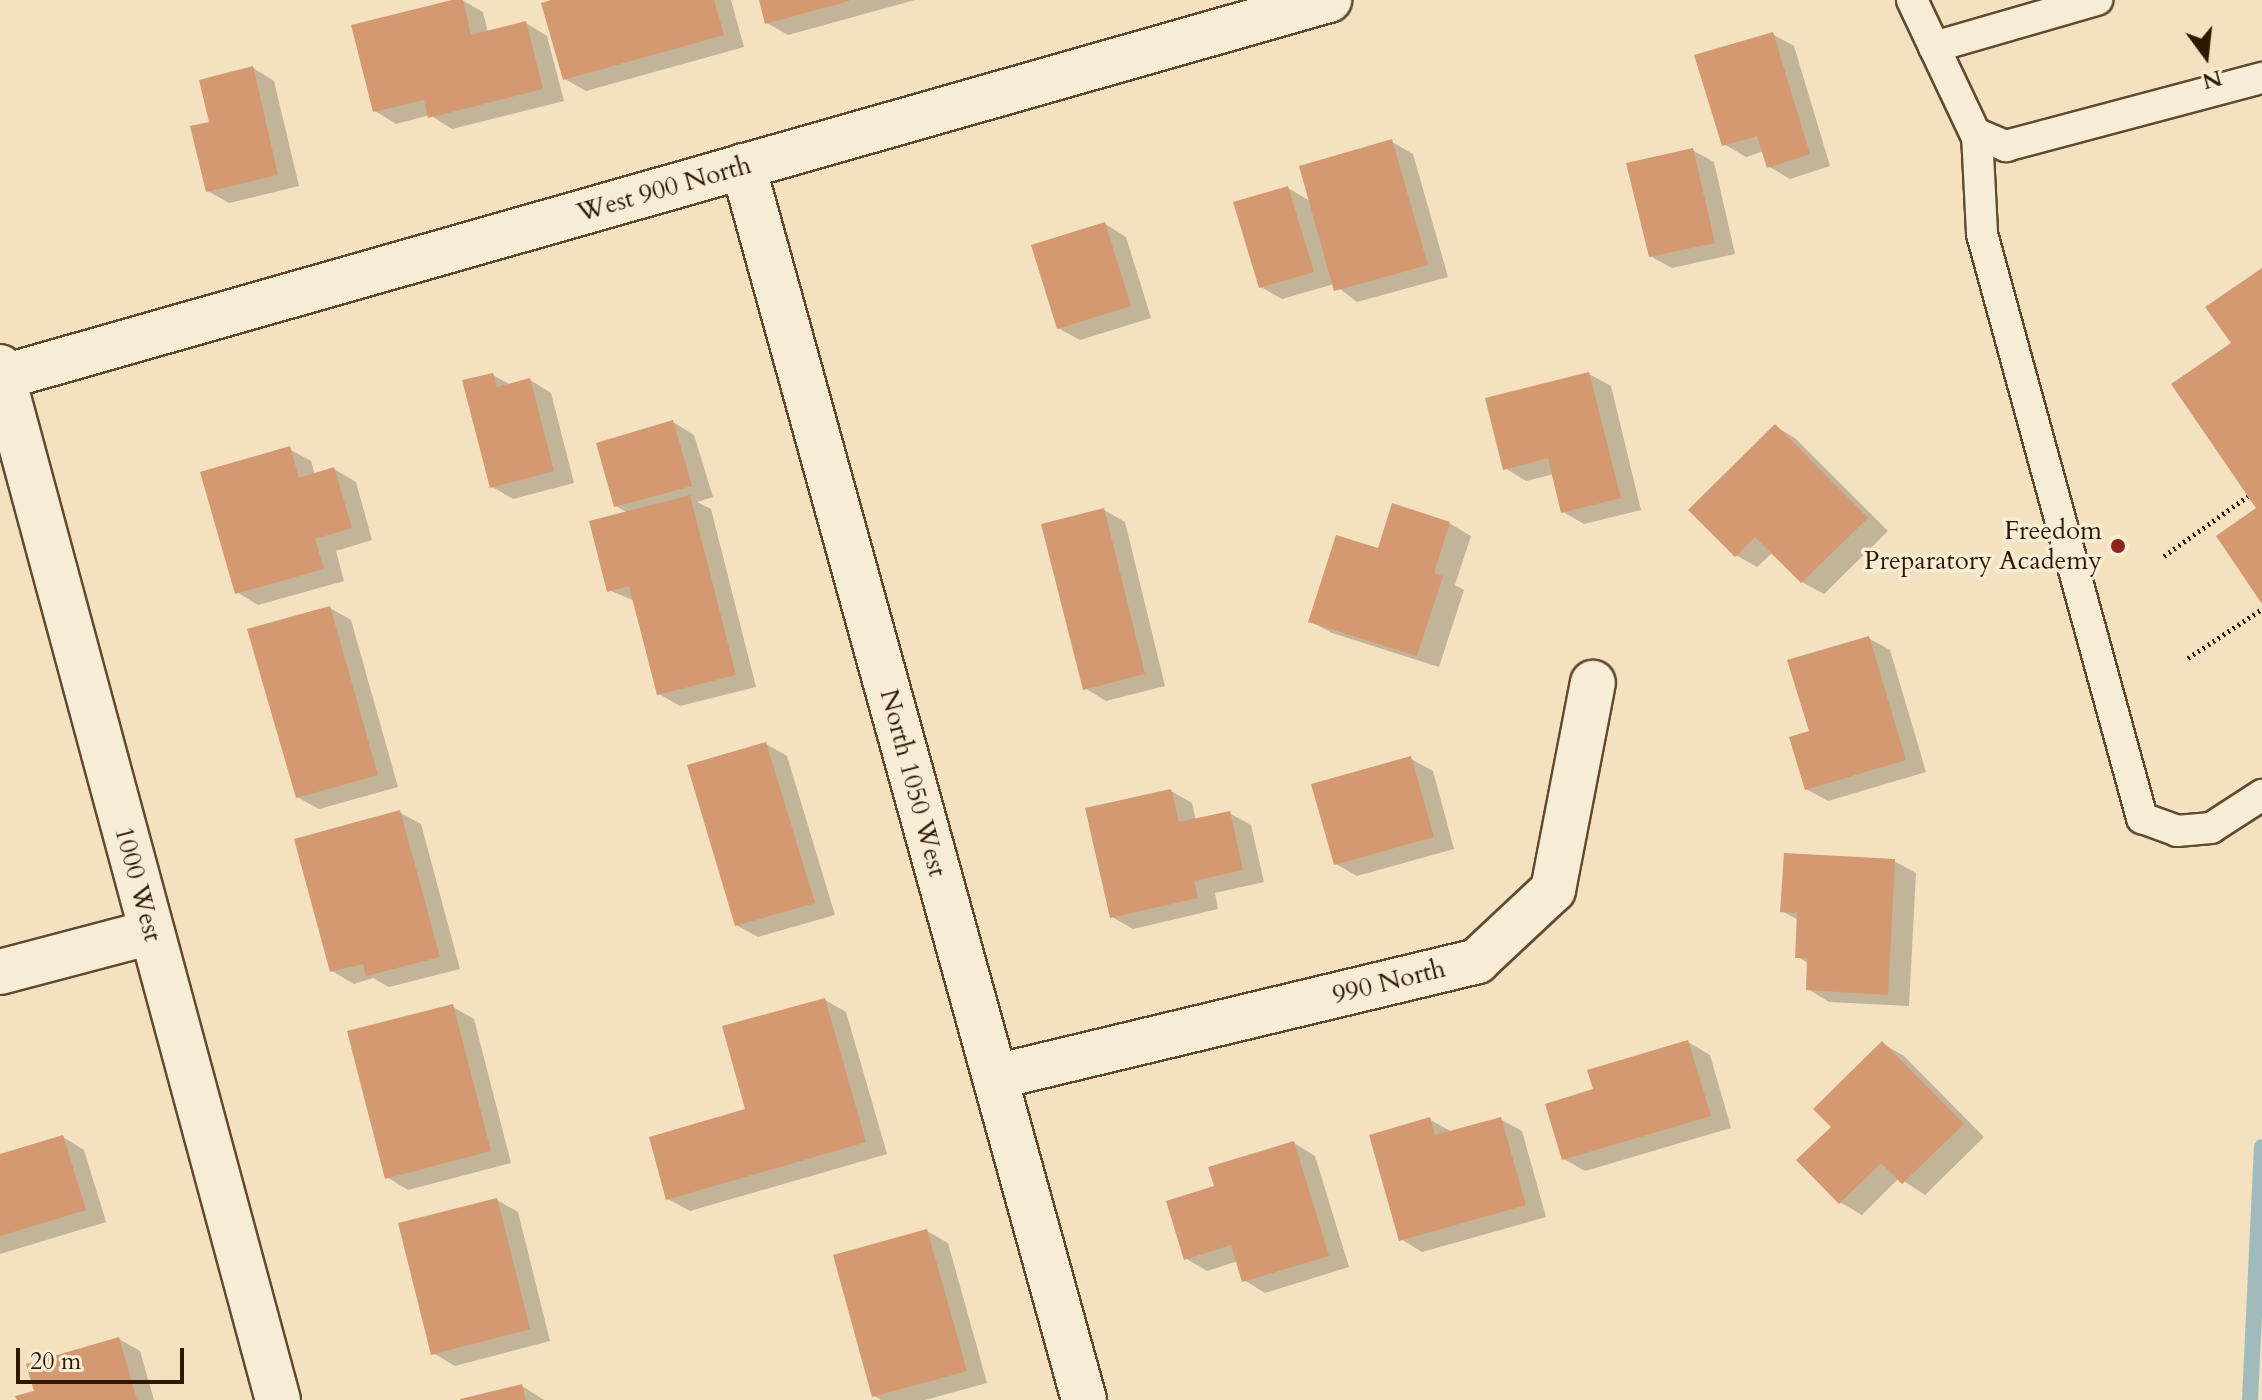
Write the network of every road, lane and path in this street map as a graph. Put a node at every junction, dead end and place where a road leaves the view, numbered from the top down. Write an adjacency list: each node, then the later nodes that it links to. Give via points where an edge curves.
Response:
1 (1329, 0): 7 (street, West 900 North)
2 (1912, 0): 4 (lane)
3 (2097, 0): 4 (lane)
4 (1934, 47): 6 (lane)
5 (2262, 78): 6 (lane, via 2006,146)
6 (1977, 134): 14 (lane, via 1982,234 2142,818 2177,831 2211,828)
7 (743, 166): 8 (street, West 900 North); 17 (street, North 1050 West)
8 (1, 374): 15 (street, 1000 West)
9 (2248, 496): 10 (path)
10 (2164, 556)
11 (2262, 609): 12 (path)
12 (2188, 658)
13 (1593, 683): 17 (street, 990 North, via 1553,890 1477,961)
14 (2262, 795)
15 (151, 932): 16 (street); 18 (street, 1000 West)
16 (0, 972)
17 (995, 1077): 19 (street, North 1050 West)
18 (278, 1400)
19 (1084, 1400)

